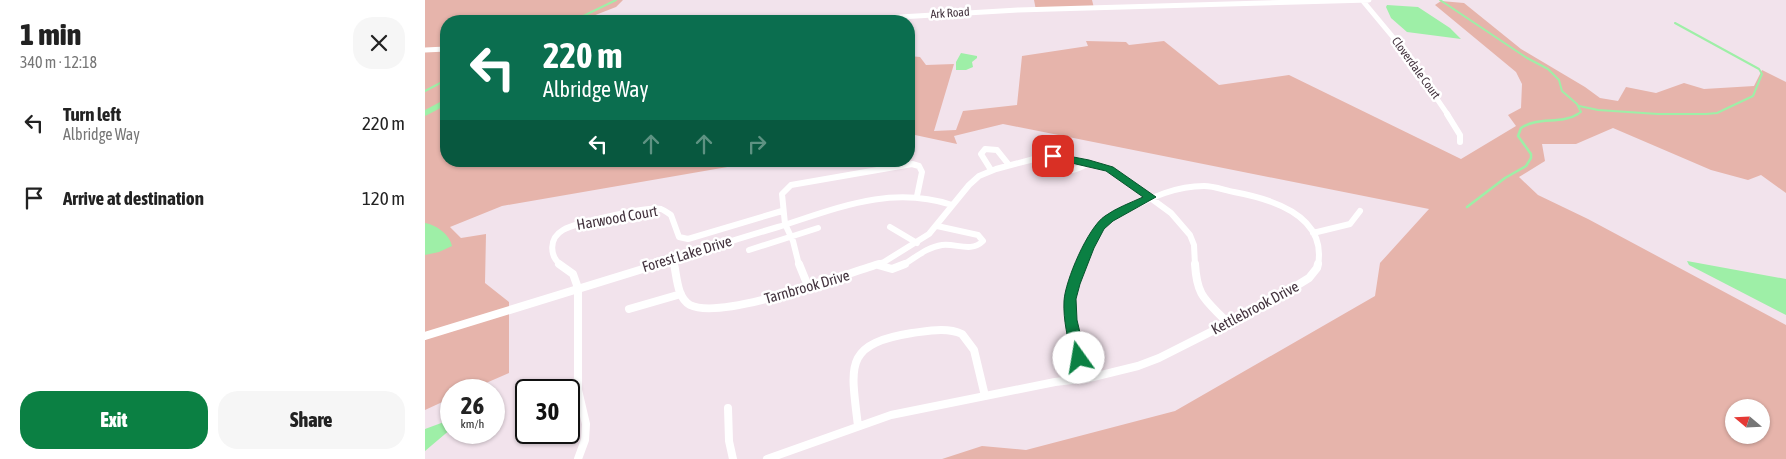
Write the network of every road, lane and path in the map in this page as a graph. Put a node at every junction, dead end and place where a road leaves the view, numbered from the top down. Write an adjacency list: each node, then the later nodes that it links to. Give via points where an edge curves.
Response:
1 (1362, 0): 2 (street, Ark Road); 3 (street, Ark Road); 6 (street, Cloverdale Court, via 1418,68 1460,135)
2 (1369, 0)
3 (915, 16)
4 (440, 49): 5 (street)
5 (425, 50)
6 (1460, 142)
7 (1034, 159): 8 (street, Tarnbrook Drive, via 1053,156); 8 (street, via 1047,168 1065,172 1073,172); 10 (street, Tarnbrook Drive)
8 (1089, 163): 14 (street, Tarnbrook Drive, via 1115,172)
9 (915, 165): 13 (street, via 921,170)
10 (1009, 166): 12 (street, Tarnbrook Drive); 12 (street, via 998,149 985,148 981,154)
11 (896, 167): 16 (street, via 791,185 782,194)
12 (991, 170): 15 (street, Tarnbrook Drive, via 973,180)
13 (917, 196): 15 (street, Forest Lake Drive); 18 (street, Forest Lake Drive, via 896,195 865,200)
14 (1150, 197): 22 (street, Kettlebrook Drive, via 1191,187 1232,191 1283,206 1302,218); 32 (street, Tarnbrook Drive, via 1171,213 1190,235 1195,251 1198,289); 34 (street, Kettlebrook Drive, via 1119,211 1100,227 1074,284 1070,299 1071,320 1079,358)
15 (951, 205): 19 (street, Tarnbrook Drive)
16 (782, 211): 18 (street); 29 (street, Harwood Court, via 688,239 679,237 671,215 660,209 568,226 559,232 551,252 555,262 573,274)
17 (1360, 211): 22 (street, via 1350,224)
18 (785, 224): 23 (street); 26 (street, Forest Lake Drive)
19 (937, 226): 24 (street, Tarnbrook Drive); 27 (street, via 978,235 983,241 973,248 938,245 892,269)
20 (890, 227): 24 (street)
21 (818, 228): 23 (street)
22 (1313, 233): 32 (street, Kettlebrook Drive, via 1320,257 1309,278)
23 (791, 237): 25 (street); 28 (street)
24 (917, 243): 27 (street, Tarnbrook Drive)
25 (749, 250)
26 (673, 259): 29 (street, Forest Lake Drive); 30 (street)
27 (878, 265): 28 (street, Tarnbrook Drive)
28 (807, 286): 30 (street, Tarnbrook Drive, via 721,310 697,308)
29 (578, 288): 33 (street, Forest Lake Drive); 39 (street, via 578,390 586,424)
30 (681, 294): 31 (street)
31 (629, 309)
32 (1228, 323): 34 (street, Kettlebrook Drive, via 1153,360)
33 (425, 336)
34 (1089, 378): 35 (street, Kettlebrook Drive)
35 (985, 396): 37 (street, Kettlebrook Drive, via 919,408); 37 (street, via 976,353 970,340 962,334 940,330 881,340 865,348 855,364 853,377)
36 (729, 408): 40 (street, via 729,441)
37 (858, 426): 38 (street, Kettlebrook Drive)
38 (790, 455): 41 (street, Kettlebrook Drive)
39 (579, 459)
40 (733, 459)
41 (767, 459)

